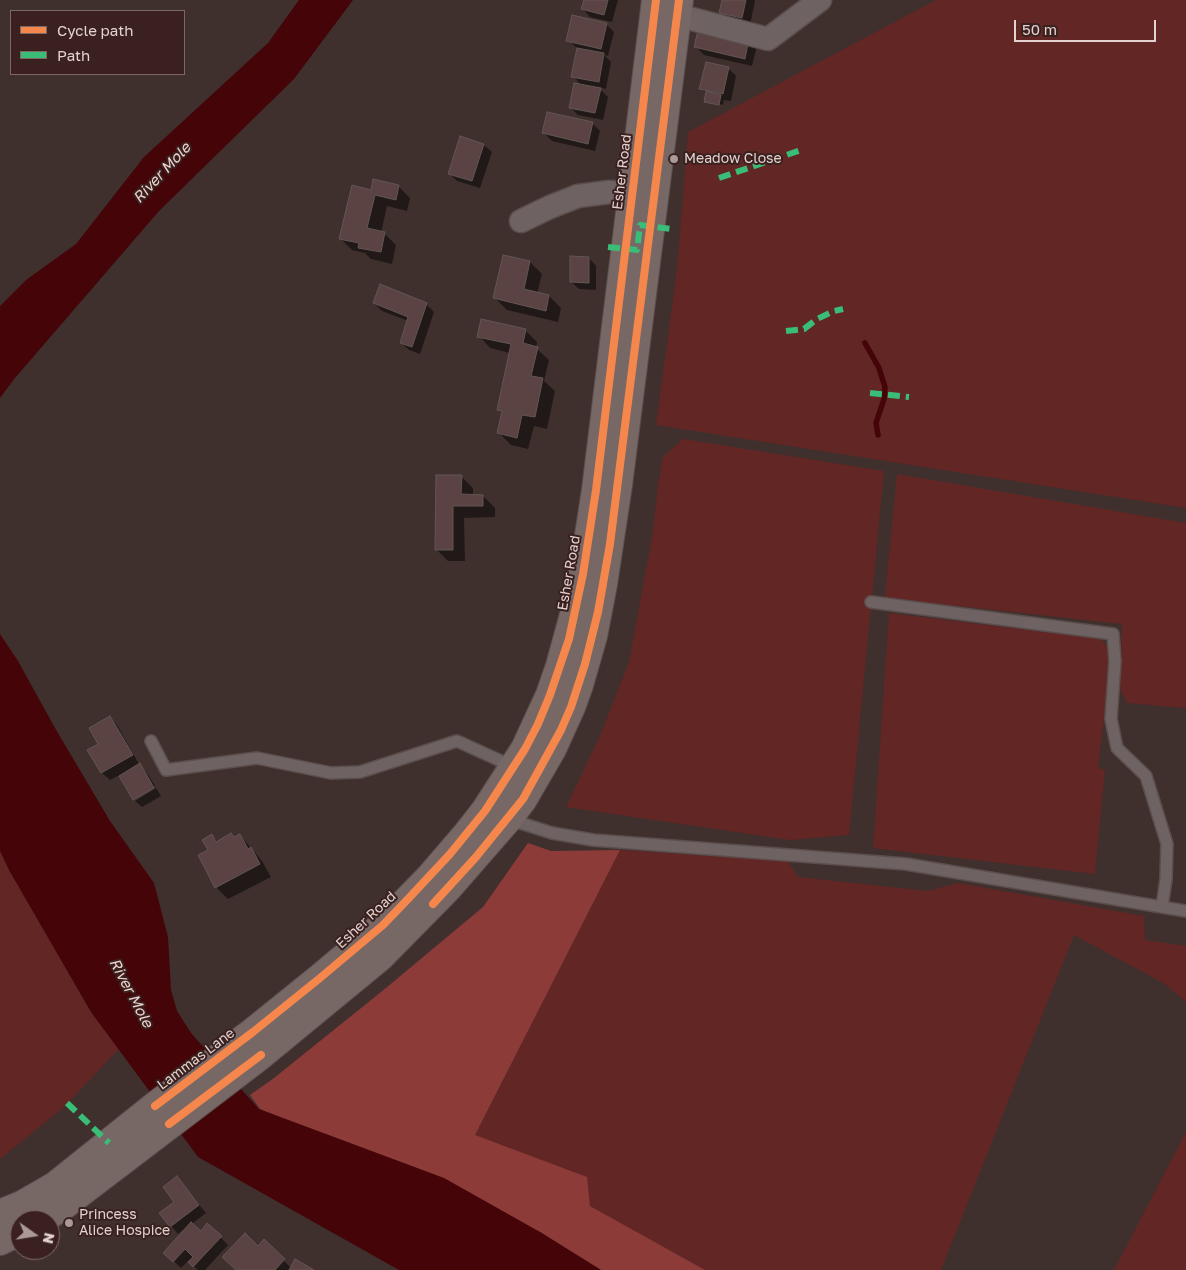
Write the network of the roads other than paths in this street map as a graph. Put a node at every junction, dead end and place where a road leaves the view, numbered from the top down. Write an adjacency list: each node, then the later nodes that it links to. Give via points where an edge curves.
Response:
1 (820, 0): 2 (street, via 768,39)
2 (671, 5): 3 (main road, Esher Road); 8 (main road, via 616,502 598,612 571,707 536,779)
3 (632, 193): 4 (street, via 578,196); 7 (main road, Esher Road, via 596,490 575,611 550,695)
4 (521, 221)
5 (872, 602): 9 (lane, via 1113,634 1115,661 1111,719 1117,748 1146,776 1167,844)
6 (152, 742): 7 (lane, via 166,770 257,758 331,773 360,772 457,741)
7 (514, 767): 11 (main road, Esher Road, via 485,811 445,860)
8 (508, 820): 9 (lane, via 552,833 593,840 906,864); 11 (main road, via 447,889 380,957)
9 (1162, 907): 10 (lane)
10 (1186, 911)
11 (257, 1044): 12 (main road, Lammas Lane)
12 (162, 1115): 13 (main road, Lammas Lane); 14 (main road, Lammas Lane, via 55,1186)
13 (58, 1210)
14 (0, 1214)

